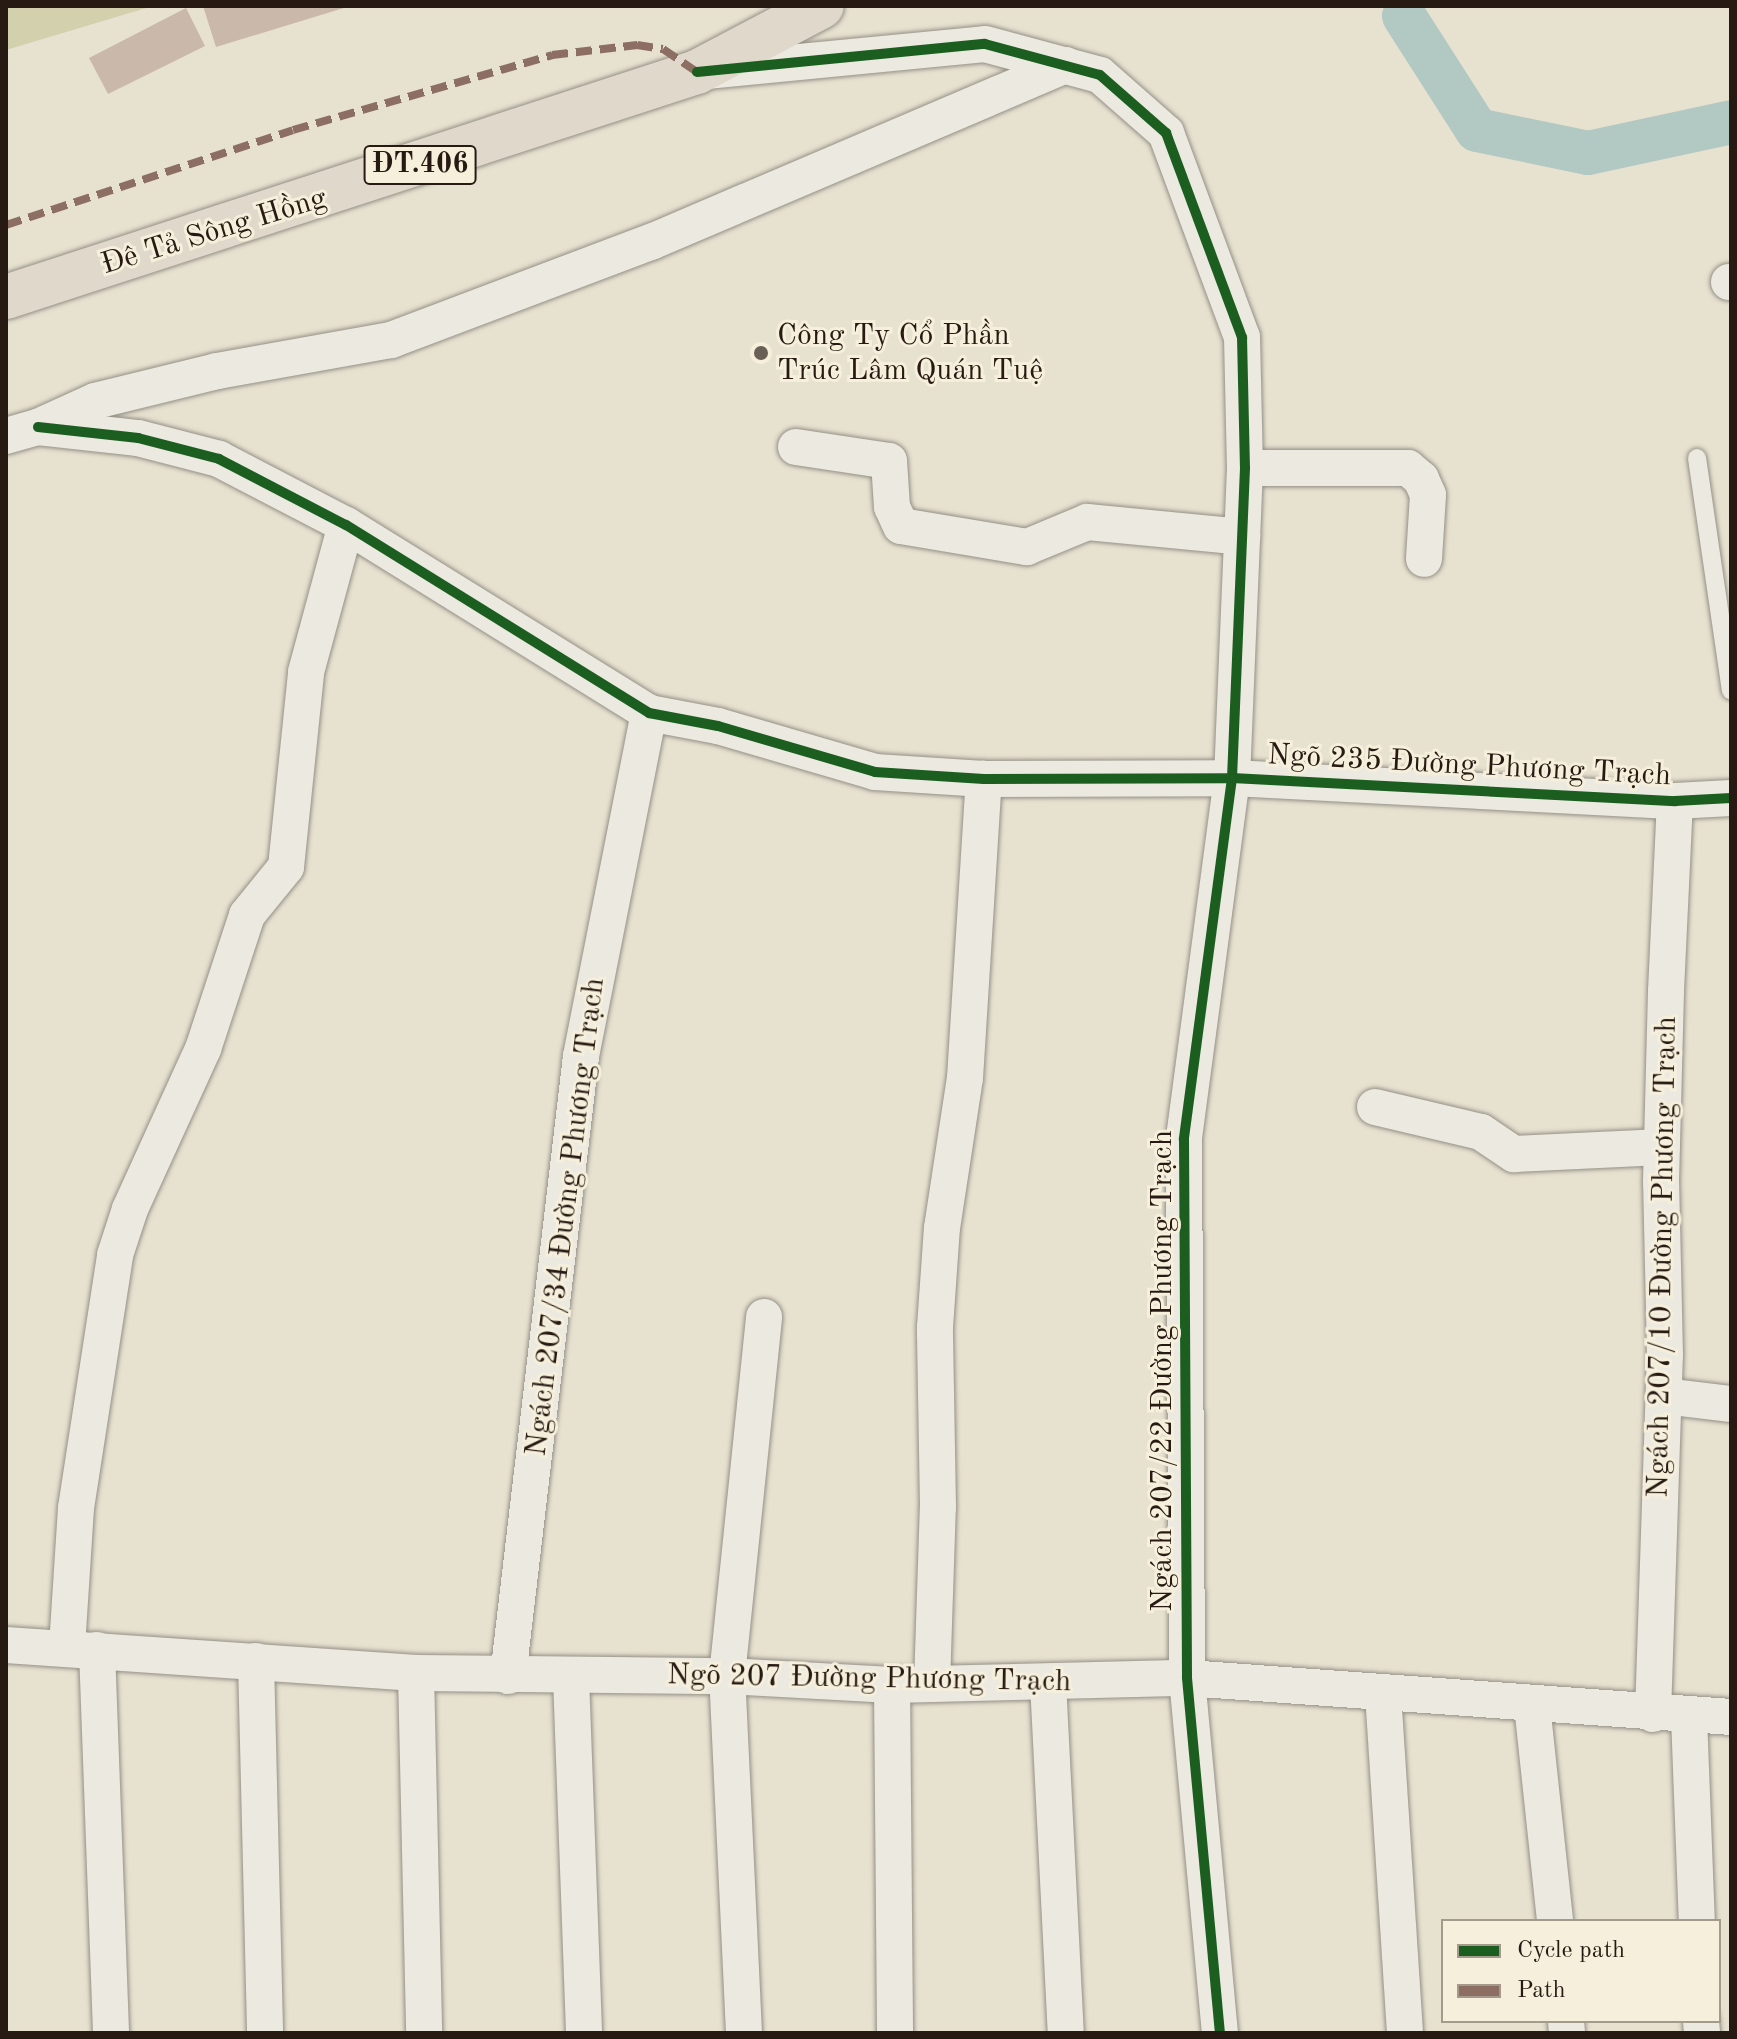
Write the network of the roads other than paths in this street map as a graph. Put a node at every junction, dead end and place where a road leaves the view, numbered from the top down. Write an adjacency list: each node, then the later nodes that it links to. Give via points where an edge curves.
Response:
1 (822, 6): 3 (main road, Đê Tả Sông Hồng / ĐT.406)
2 (1066, 65): 3 (street, Ngách 207/22 Đường Phương Trạch, via 985,44); 5 (street, via 651,242 391,340 217,371 110,397); 8 (street, Ngách 207/22 Đường Phương Trạch, via 1100,75 1166,133 1242,337)
3 (697, 72): 4 (main road, Đê Tả Sông Hồng / ĐT.406)
4 (6, 297)
5 (22, 432): 9 (street, Ngõ 235 Đường Phương Trạch, via 138,438 219,459)
6 (796, 447): 10 (street, via 889,461 892,507 901,526 1027,547 1087,522)
7 (1697, 458): 12 (lane)
8 (1245, 468): 10 (street, Ngách 207/22 Đường Phương Trạch); 11 (street, via 1408,468 1428,495)
9 (346, 525): 13 (street, Ngõ 235 Đường Phương Trạch); 24 (street, via 306,672 286,867 247,915 203,1049 130,1209 115,1255 76,1508)
10 (1242, 537): 14 (street, Ngách 207/22 Đường Phương Trạch)
11 (1424, 559)
12 (1731, 691)
13 (649, 713): 15 (street, Ngõ 235 Đường Phương Trạch, via 718,726 875,772); 27 (street, Ngách 207/34 Đường Phương Trạch, via 581,1056)
14 (1232, 778): 15 (street, Ngõ 235 Đường Phương Trạch); 17 (street, Ngõ 235 Đường Phương Trạch); 30 (street, Ngách 207/22 Đường Phương Trạch, via 1184,1139)
15 (984, 779): 32 (street, via 965,1078 942,1228 935,1327 938,1507)
16 (1731, 798): 17 (street, Ngõ 235 Đường Phương Trạch)
17 (1675, 801): 19 (street, Ngách 207/10 Đường Phương Trạch)
18 (1375, 1107): 19 (street, via 1481,1132 1514,1154)
19 (1662, 1147): 21 (street, Ngách 207/10 Đường Phương Trạch)
20 (764, 1317): 28 (street)
21 (1664, 1396): 22 (street); 36 (street, Ngách 207/10 Đường Phương Trạch)
22 (1731, 1404)
23 (6, 1645): 24 (street, Ngõ 207 Đường Phương Trạch)
24 (82, 1648): 25 (street, Ngõ 207 Đường Phương Trạch); 41 (street)
25 (256, 1661): 26 (street, Ngõ 207 Đường Phương Trạch); 42 (street)
26 (416, 1673): 27 (street, Ngõ 207 Đường Phương Trạch); 43 (street)
27 (508, 1676): 29 (street, Ngõ 207 Đường Phương Trạch)
28 (727, 1676): 29 (street, Ngõ 207 Đường Phương Trạch); 33 (street, Ngõ 207 Đường Phương Trạch); 45 (street)
29 (571, 1677): 44 (street)
30 (1187, 1678): 31 (street, Ngõ 207 Đường Phương Trạch); 34 (street, Ngõ 207 Đường Phương Trạch); 48 (street, Ngách 207/22 Đường Phương Trạch)
31 (1048, 1682): 32 (street, Ngõ 207 Đường Phương Trạch); 47 (street)
32 (932, 1684): 33 (street, Ngõ 207 Đường Phương Trạch)
33 (892, 1685): 46 (street)
34 (1383, 1693): 35 (street, Ngõ 207 Đường Phương Trạch); 49 (street)
35 (1532, 1705): 36 (street, Ngõ 207 Đường Phương Trạch); 39 (street)
36 (1653, 1714): 37 (street, Ngõ 207 Đường Phương Trạch)
37 (1689, 1717): 38 (street, Ngõ 207 Đường Phương Trạch); 40 (street)
38 (1731, 1717)
39 (1555, 1919)
40 (1697, 1919)
41 (111, 2033)
42 (265, 2033)
43 (424, 2033)
44 (584, 2033)
45 (744, 2033)
46 (895, 2033)
47 (1066, 2033)
48 (1220, 2033)
49 (1405, 2033)

